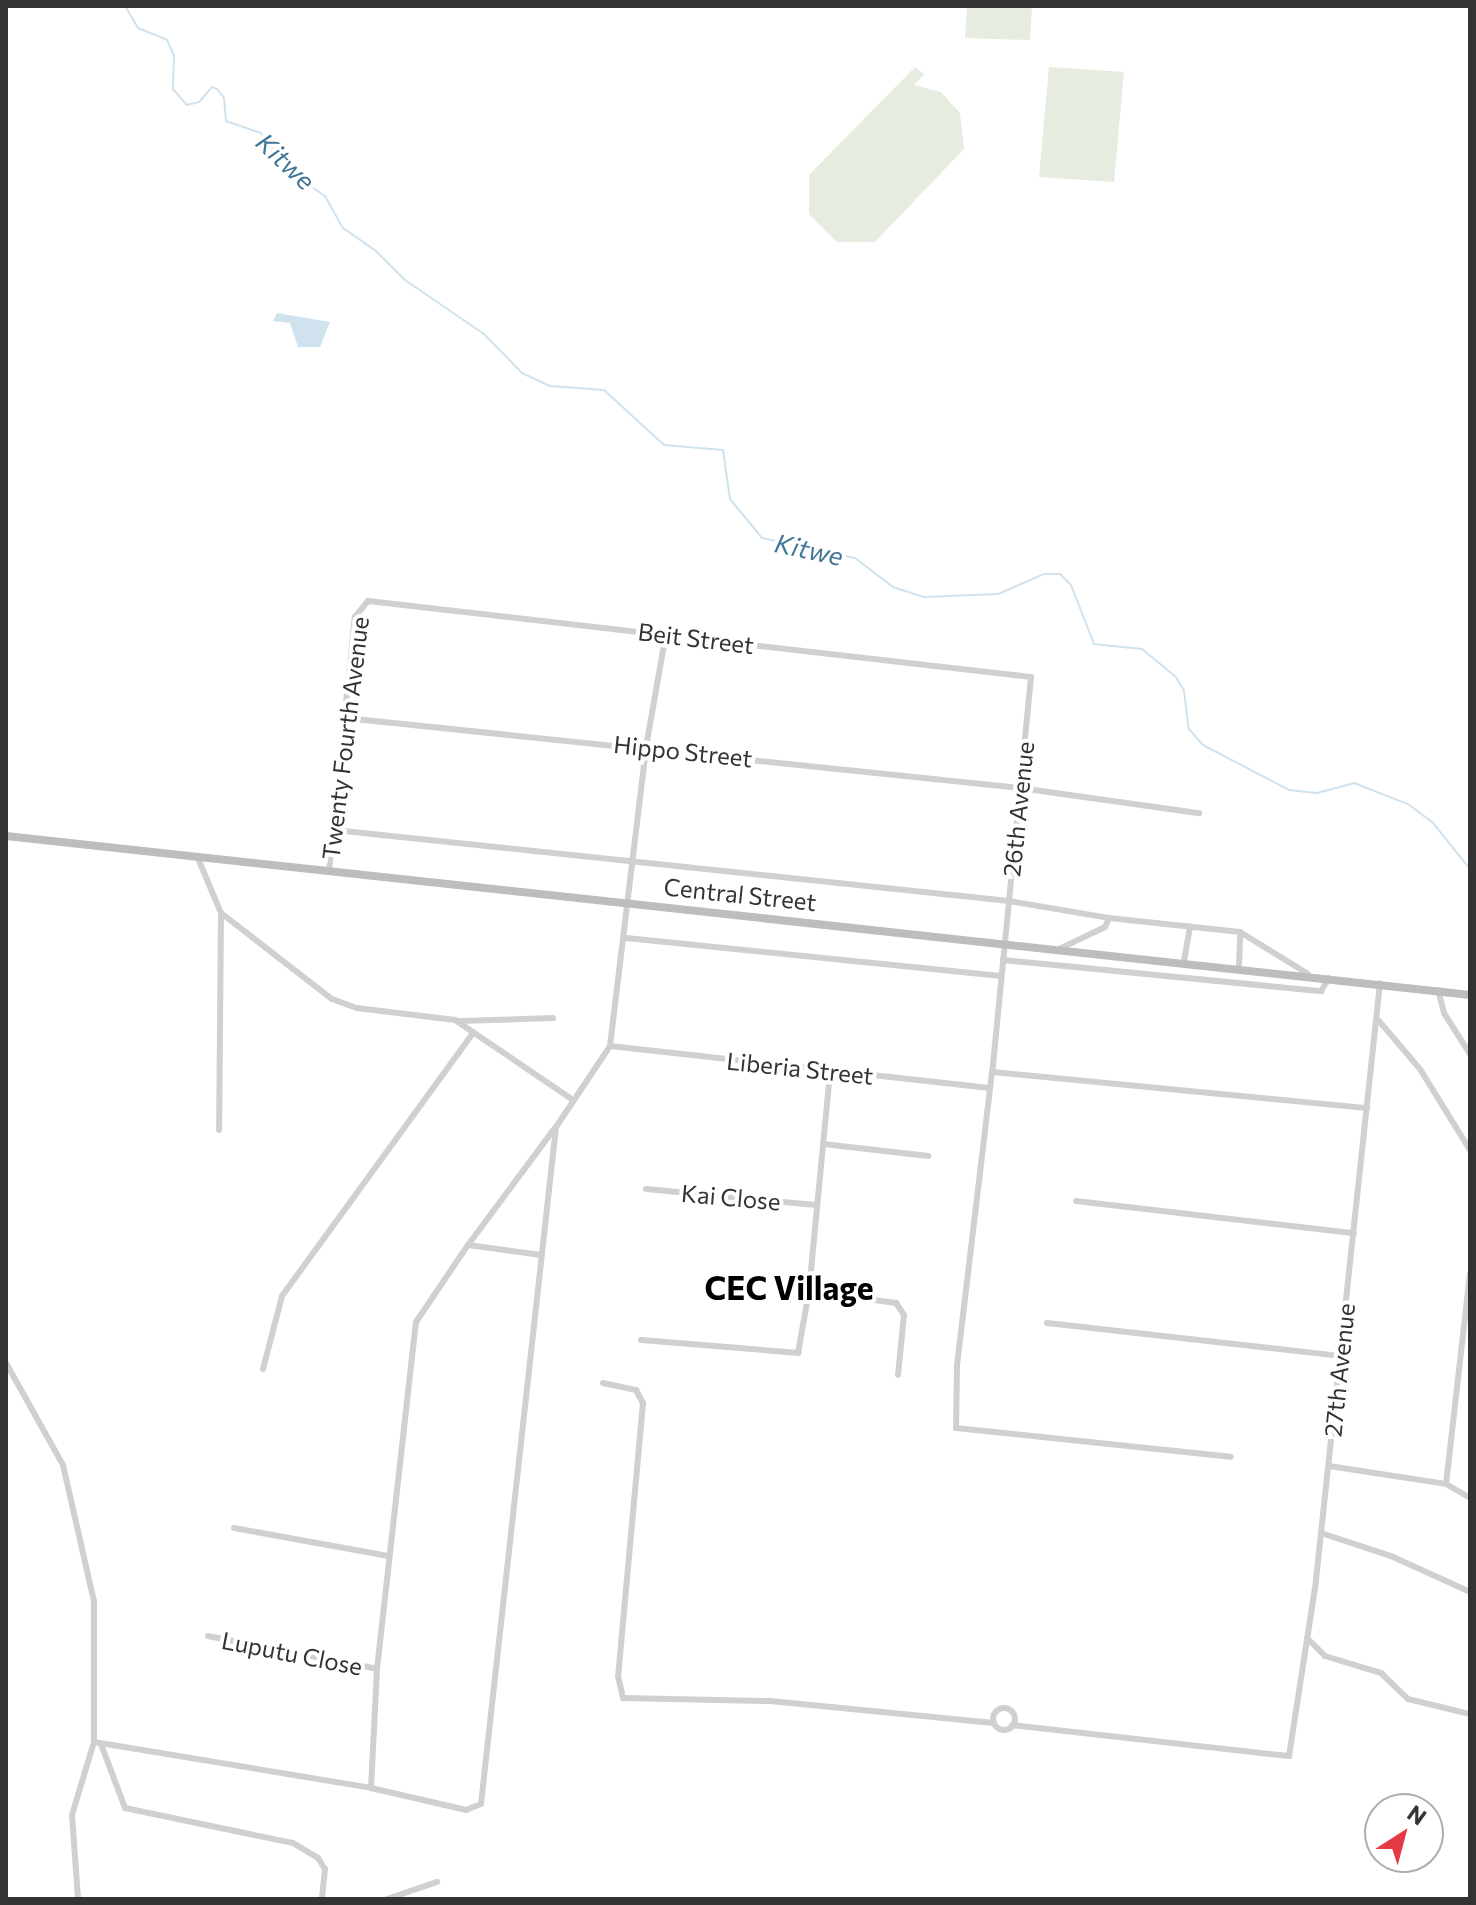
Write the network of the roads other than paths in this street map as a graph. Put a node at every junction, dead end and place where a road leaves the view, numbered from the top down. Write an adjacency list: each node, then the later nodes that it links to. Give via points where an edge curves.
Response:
1 (362, 604): 2 (street, Beit Street, via 376,600); 4 (street, Twenty Fourth Avenue, via 355,617)
2 (666, 634): 3 (street, Beit Street); 5 (street)
3 (1031, 677): 6 (street, 26th Avenue)
4 (345, 718): 5 (street, Hippo Street); 8 (street, Twenty Fourth Avenue)
5 (646, 747): 6 (street, Hippo Street); 11 (street)
6 (1020, 788): 7 (street, Hippo Street); 13 (street, 26th Avenue)
7 (1199, 813)
8 (334, 830): 11 (street); 12 (street, Twenty Fourth Avenue)
9 (6, 836): 10 (street, Central Street)
10 (197, 856): 12 (street, Central Street); 15 (street)
11 (635, 861): 13 (street); 14 (street)
12 (329, 871): 14 (street, Central Street)
13 (1009, 901): 16 (street); 20 (street, 26th Avenue)
14 (629, 902): 19 (street); 20 (street, Central Street)
15 (221, 913): 32 (street, via 343,1004); 43 (street)
16 (1109, 918): 17 (street); 21 (street, via 1105,927)
17 (1190, 927): 18 (street); 23 (street)
18 (1240, 932): 24 (street); 25 (street)
19 (626, 938): 26 (street); 35 (street)
20 (1004, 942): 21 (street, Central Street); 22 (street, 26th Avenue)
21 (1061, 948): 23 (street, Central Street)
22 (1003, 960): 26 (street, 26th Avenue); 27 (street, via 1321,991)
23 (1184, 961): 24 (street, Central Street)
24 (1239, 967): 25 (street, Central Street)
25 (1308, 974): 27 (street, Central Street)
26 (1001, 976): 38 (street, 26th Avenue)
27 (1330, 976): 28 (street, Central Street)
28 (1380, 983): 29 (street, Central Street); 33 (street, 27th Avenue)
29 (1438, 990): 30 (street, Central Street); 36 (street, via 1444,1013)
30 (1470, 995)
31 (553, 1018): 32 (street)
32 (455, 1020): 34 (street)
33 (1379, 1021): 41 (street, 27th Avenue); 45 (street, via 1420,1069)
34 (474, 1032): 40 (street); 59 (street, via 282,1296)
35 (610, 1046): 37 (street, Liberia Street); 40 (street)
36 (1470, 1054)
37 (830, 1071): 39 (street, Liberia Street); 44 (street)
38 (992, 1072): 39 (street, 26th Avenue); 41 (street)
39 (990, 1088): 62 (street, 26th Avenue, via 957,1367 956,1428)
40 (573, 1100): 42 (street)
41 (1367, 1108): 50 (street, 27th Avenue)
42 (556, 1127): 51 (street); 52 (street)
43 (219, 1130)
44 (823, 1144): 46 (street); 49 (street)
45 (1470, 1150)
46 (928, 1156)
47 (646, 1189): 49 (street, Kai Close)
48 (1076, 1201): 50 (street)
49 (816, 1205): 54 (street)
50 (1354, 1233): 57 (street, 27th Avenue)
51 (468, 1245): 52 (street); 68 (street, via 416,1322)
52 (541, 1255): 77 (street, via 484,1797 466,1810)
53 (1470, 1273): 64 (street)
54 (809, 1291): 56 (street, via 801,1347 793,1355); 60 (street, via 896,1303 904,1315)
55 (1047, 1323): 57 (street)
56 (641, 1340)
57 (1342, 1356): 63 (street, 27th Avenue)
58 (6, 1363): 76 (street, via 43,1422 77,1511 94,1601)
59 (263, 1369)
60 (898, 1375)
61 (603, 1383): 74 (street, via 636,1390 643,1403 618,1676 623,1698 770,1701)
62 (1230, 1457)
63 (1329, 1466): 64 (street); 67 (street, 27th Avenue)
64 (1446, 1484): 65 (street)
65 (1470, 1498)
66 (234, 1528): 68 (street)
67 (1321, 1533): 69 (street, via 1391,1556); 71 (street, 27th Avenue)
68 (388, 1556): 72 (street)
69 (1470, 1592)
70 (208, 1636): 72 (street, Luputu Close)
71 (1307, 1638): 73 (street, via 1325,1656 1381,1673 1408,1699); 75 (street, 27th Avenue, via 1289,1756)
72 (377, 1669): 77 (street)
73 (1470, 1714)
74 (994, 1723): 75 (street, via 1002,1730); 75 (street, via 995,1712 1005,1708 1014,1715)
75 (1012, 1725)
76 (97, 1743): 77 (street); 79 (street, via 73,1803); 80 (street, via 125,1808 293,1843 318,1858 325,1869)
77 (371, 1788)
78 (437, 1882): 81 (street)
79 (78, 1899)
80 (322, 1899)
81 (387, 1899)

